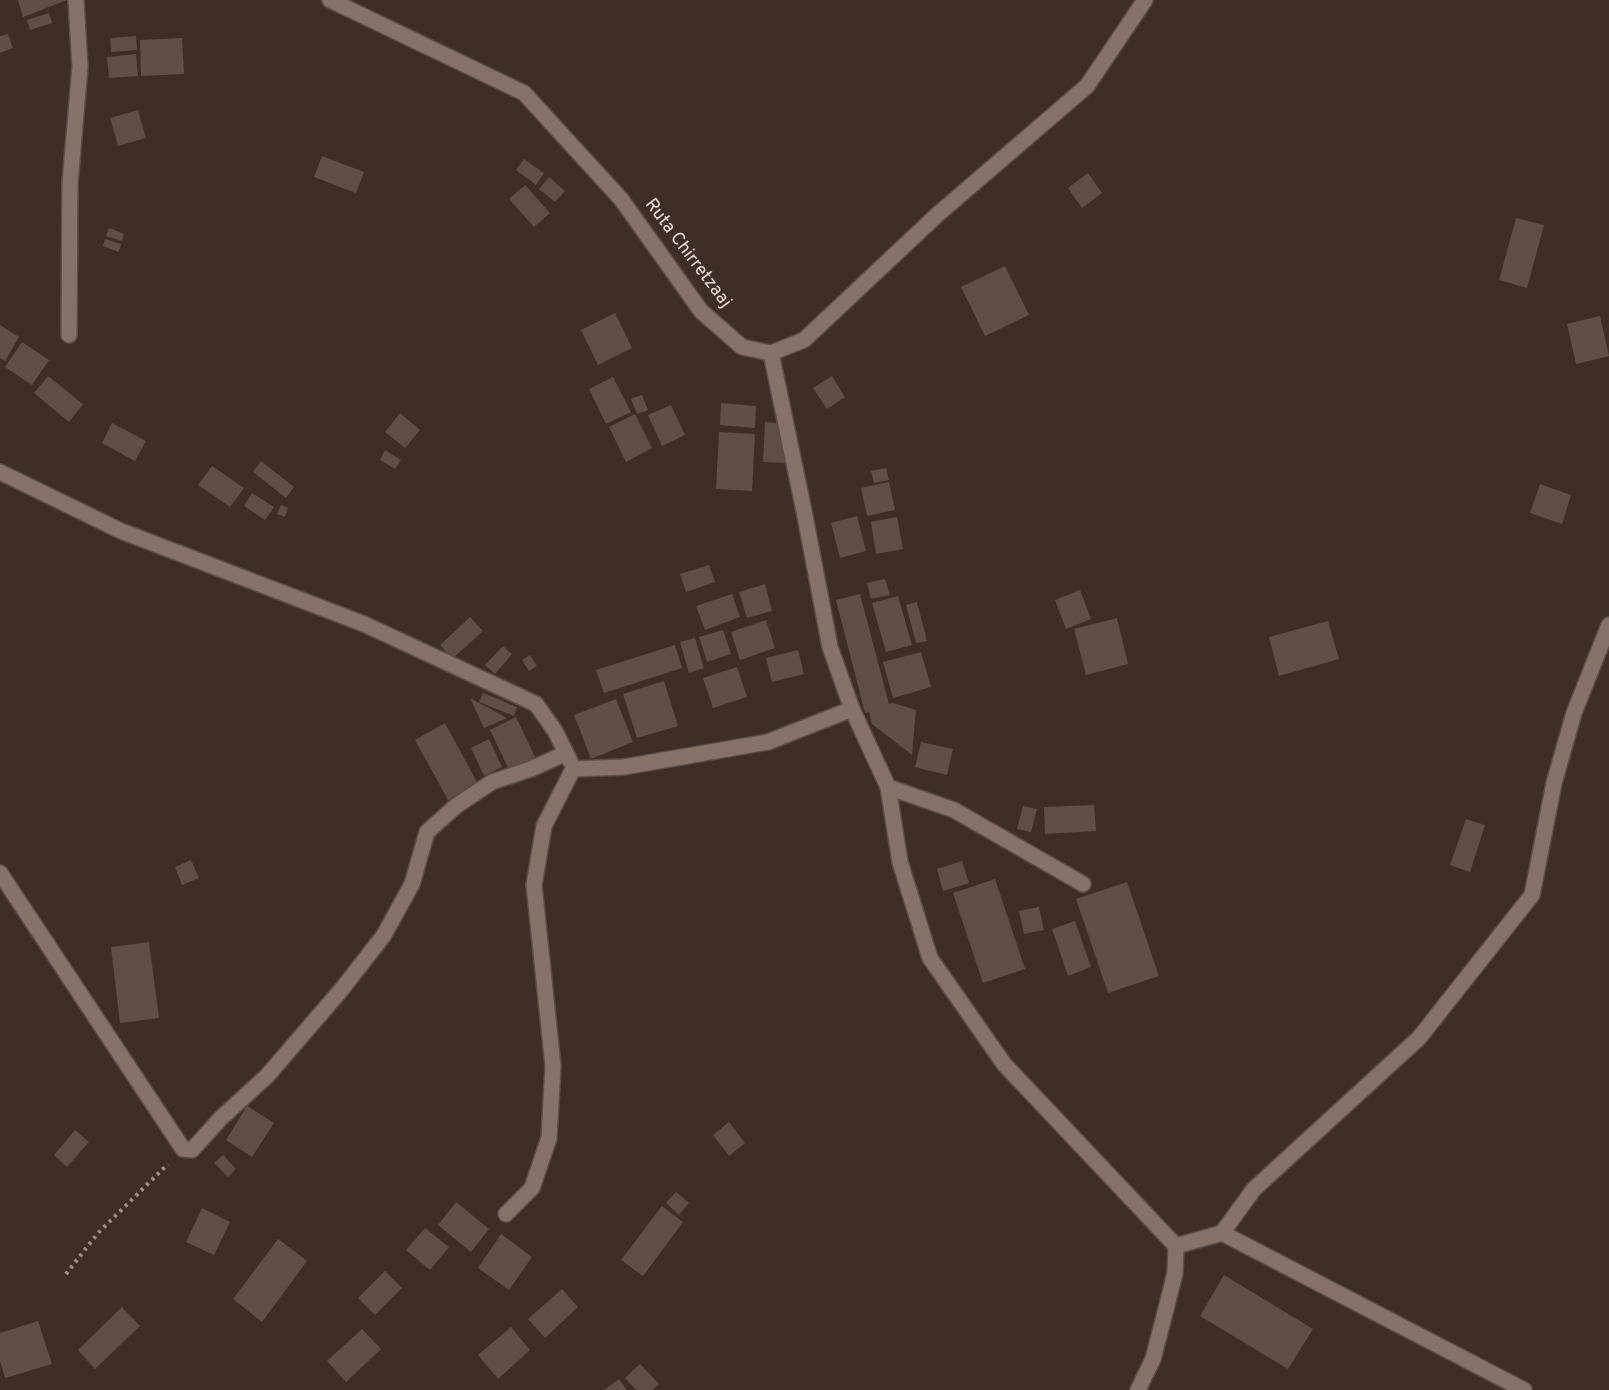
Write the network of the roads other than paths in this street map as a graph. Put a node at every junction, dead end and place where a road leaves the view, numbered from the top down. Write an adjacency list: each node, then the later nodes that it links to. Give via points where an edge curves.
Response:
1 (76, 0): 4 (street, via 80,67 70,183)
2 (330, 0): 5 (street, Ruta Chirretzaaj, via 524,93 621,200 701,311 742,347)
3 (1145, 0): 5 (street, via 1087,86 937,215 804,340)
4 (69, 334)
5 (771, 353): 8 (street, via 830,647)
6 (0, 472): 9 (street, via 121,531 364,624 536,704)
7 (1609, 625): 15 (street, via 1574,713 1554,783 1532,895 1419,1038 1254,1189)
8 (852, 709): 10 (street, via 768,742 624,767); 11 (street)
9 (566, 753): 10 (street); 12 (street, via 492,782 427,832 412,884 384,935 267,1076 192,1150 183,1149)
10 (573, 769): 14 (street, via 544,826 534,885 554,1066 549,1138 532,1188)
11 (888, 787): 13 (street, via 954,810); 16 (street, via 900,862 930,958 1004,1064)
12 (0, 873)
13 (1083, 884)
14 (506, 1214)
15 (1222, 1233): 16 (street); 18 (street)
16 (1176, 1246): 17 (street, via 1175,1273 1164,1319 1153,1359)
17 (1138, 1390)
18 (1524, 1390)

